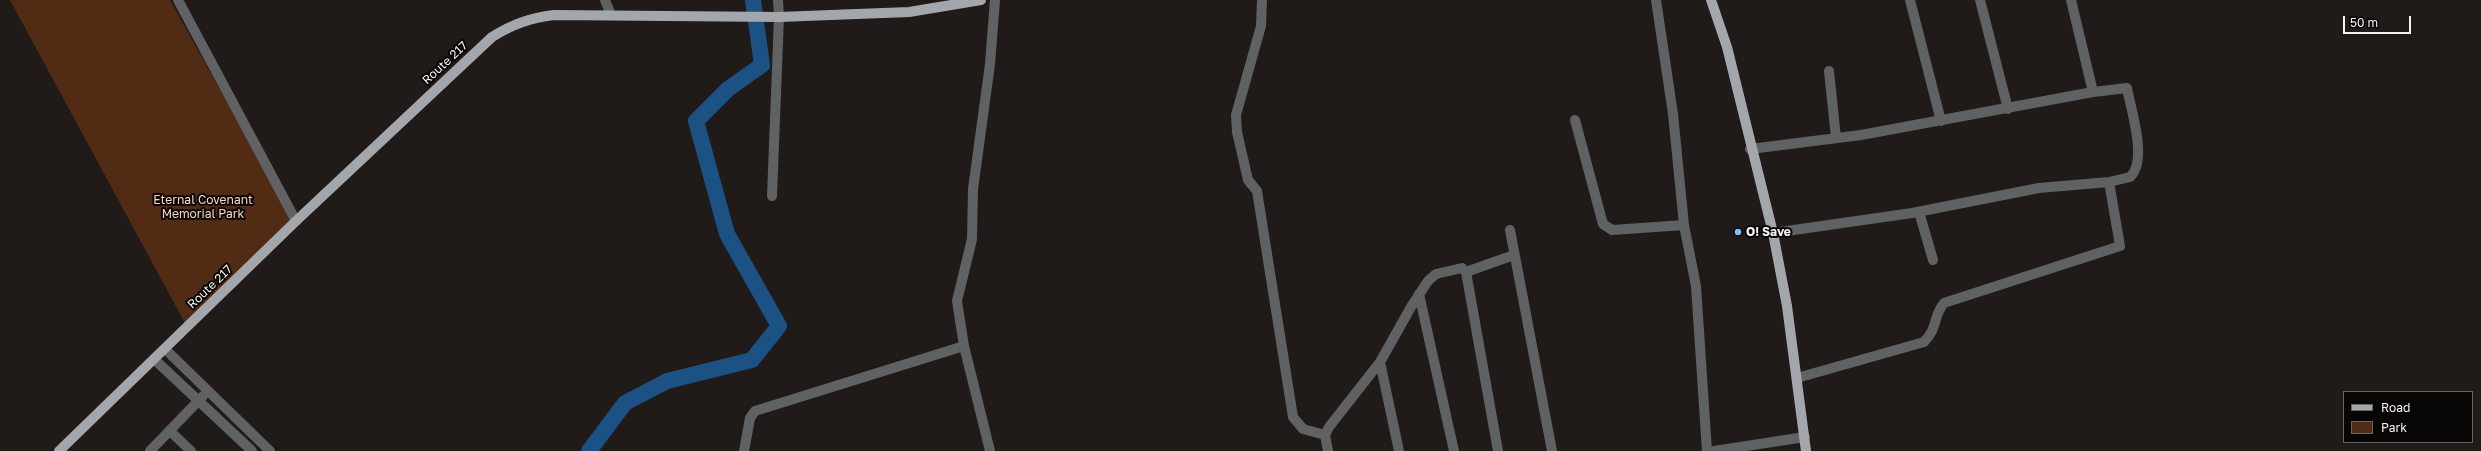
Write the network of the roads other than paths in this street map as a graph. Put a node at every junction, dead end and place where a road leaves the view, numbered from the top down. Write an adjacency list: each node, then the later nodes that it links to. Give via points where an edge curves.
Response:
1 (178, 0): 24 (street)
2 (605, 0): 12 (street)
3 (778, 0): 13 (street)
4 (981, 0): 13 (main road, Route 217, via 909,12)
5 (995, 0): 32 (street, via 990,64 973,189 972,239 957,301)
6 (1262, 0): 40 (street, via 1260,26 1236,115 1237,132 1248,180 1257,192 1293,417 1303,429)
7 (1656, 0): 25 (street, via 1673,114)
8 (1711, 0): 20 (main road, via 1729,54)
9 (1910, 0): 18 (street)
10 (1980, 0): 16 (street)
11 (2072, 0): 15 (street)
12 (611, 15): 13 (main road, Route 217); 24 (main road, Route 217, via 554,15 529,18 492,37)
13 (775, 17): 22 (street)
14 (1829, 71): 19 (street)
15 (2093, 92): 16 (street); 21 (street, via 2126,88 2136,134 2138,165 2135,172 2130,177)
16 (2008, 109): 18 (street)
17 (1576, 120): 25 (street, via 1592,188 1603,224 1607,228 1612,230)
18 (1941, 121): 19 (street)
19 (1836, 138): 20 (street)
20 (1750, 149): 27 (main road)
21 (2109, 182): 23 (street, via 2039,188); 36 (street, via 2120,246 1944,303 1936,316 1933,332 1924,342)
22 (772, 196)
23 (1919, 212): 27 (street); 29 (street)
24 (296, 221): 33 (main road, Route 217)
25 (1684, 225): 55 (street, via 1696,286)
26 (1510, 230): 28 (street)
27 (1773, 233): 36 (main road)
28 (1514, 255): 30 (street); 54 (street)
29 (1933, 260)
30 (1466, 272): 31 (street, via 1462,268 1436,274); 53 (street)
31 (1419, 294): 35 (street); 52 (street)
32 (964, 346): 48 (street, via 755,411 750,418); 49 (street)
33 (165, 349): 34 (main road, Route 217); 37 (street)
34 (154, 359): 38 (street); 43 (main road, Route 217)
35 (1380, 362): 40 (street); 51 (street)
36 (1797, 378): 41 (main road)
37 (208, 391): 38 (street); 47 (street)
38 (199, 400): 39 (street); 46 (street)
39 (170, 430): 44 (street); 45 (street)
40 (1325, 435): 50 (street)
41 (1805, 437): 42 (street); 57 (main road)
42 (1758, 448): 56 (street)
43 (59, 451)
44 (150, 451)
45 (191, 451)
46 (252, 451)
47 (270, 451)
48 (744, 451)
49 (990, 451)
50 (1328, 451)
51 (1399, 451)
52 (1454, 451)
53 (1498, 451)
54 (1552, 451)
55 (1707, 451)
56 (1714, 451)
57 (1806, 451)

